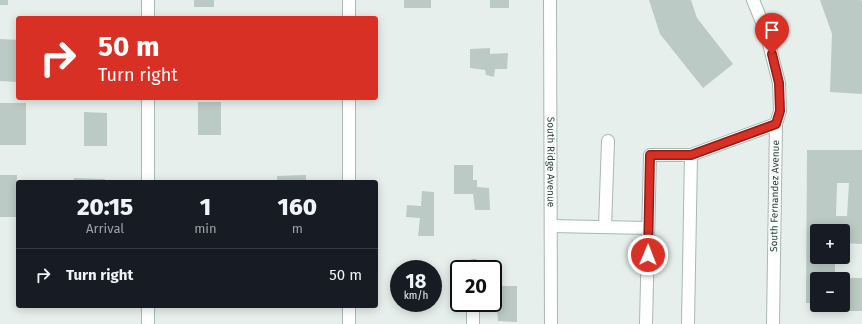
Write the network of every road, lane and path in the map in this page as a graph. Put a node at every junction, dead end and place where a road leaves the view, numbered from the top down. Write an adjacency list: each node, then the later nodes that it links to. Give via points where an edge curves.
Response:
1 (148, 0): 5 (street)
2 (349, 0): 6 (street)
3 (550, 0): 14 (street, South Ridge Avenue)
4 (753, 0): 9 (street, South Fernandez Avenue, via 766,32 779,83 780,111)
5 (148, 16)
6 (349, 16)
7 (148, 100): 12 (street)
8 (349, 100): 13 (street)
9 (776, 124): 11 (street); 26 (street, South Fernandez Avenue)
10 (608, 141): 15 (street)
11 (691, 155): 16 (street, via 650,155); 25 (street)
12 (148, 180)
13 (349, 180)
14 (551, 226): 15 (street); 23 (street, South Ridge Avenue)
15 (605, 227): 16 (street)
16 (648, 228): 24 (street)
17 (148, 308): 20 (street)
18 (349, 308): 21 (street)
19 (474, 312): 22 (street)
20 (148, 324)
21 (349, 324)
22 (473, 324)
23 (551, 324)
24 (646, 324)
25 (688, 324)
26 (773, 324)

